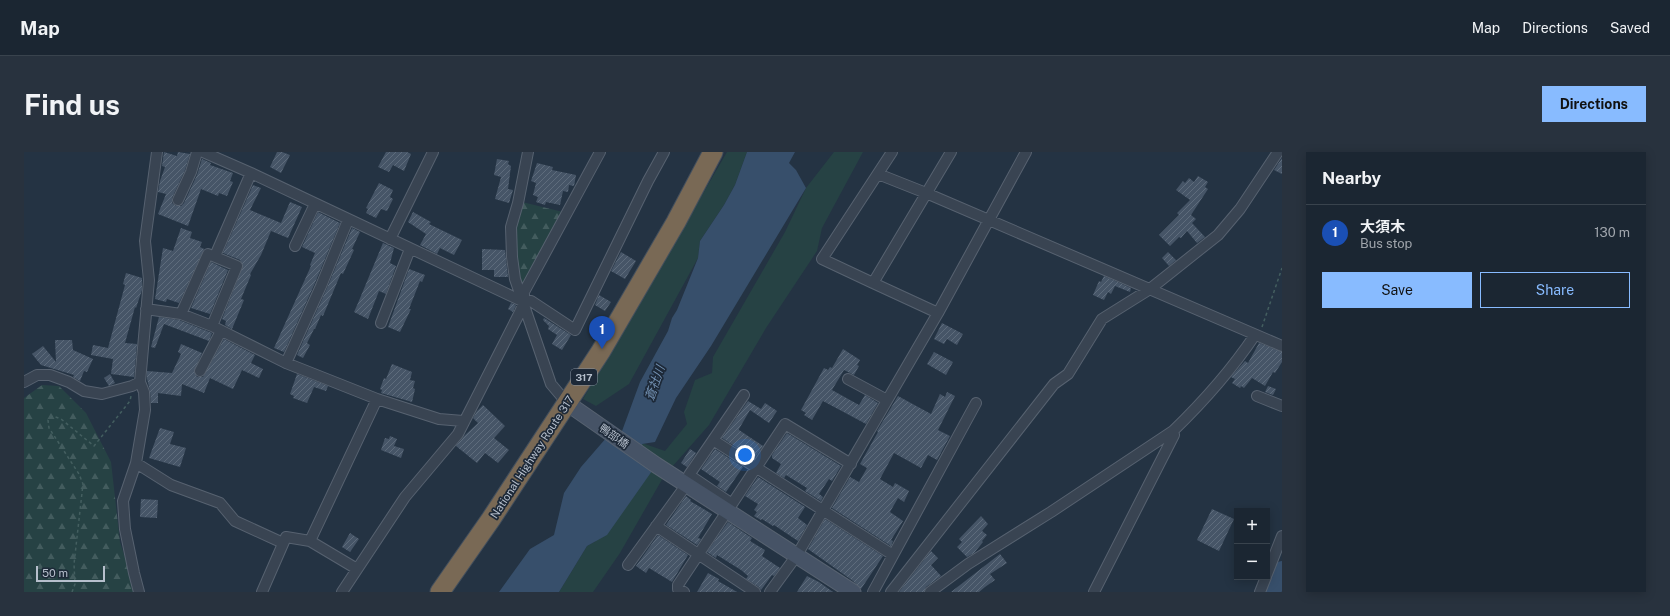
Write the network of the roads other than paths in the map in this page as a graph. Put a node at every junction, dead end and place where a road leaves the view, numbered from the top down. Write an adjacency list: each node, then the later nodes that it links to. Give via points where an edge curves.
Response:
1 (157, 152): 28 (street, via 145,241 150,280)
2 (197, 152): 17 (street)
3 (203, 152): 13 (street)
4 (433, 152): 21 (street)
5 (528, 152): 27 (street, via 510,238 515,279)
6 (600, 152): 27 (street, via 524,292)
7 (664, 152): 27 (street, via 575,330 531,302)
8 (713, 152): 45 (highway, National Highway Route 317 / 317, via 676,222)
9 (892, 152): 15 (street)
10 (951, 152): 16 (street)
11 (1026, 152): 20 (street)
12 (1278, 153): 26 (street, via 1240,209 1218,235)
13 (216, 154): 14 (street)
14 (251, 173): 18 (street); 24 (street)
15 (878, 174): 16 (street); 25 (street, via 822,259)
16 (926, 193): 20 (street); 25 (street)
17 (178, 200)
18 (315, 204): 19 (street); 22 (street)
19 (348, 220): 21 (street); 35 (street)
20 (990, 220): 26 (street); 29 (street)
21 (390, 239): 23 (street)
22 (295, 246)
23 (410, 249): 27 (street); 31 (street)
24 (215, 256): 30 (street, via 208,254); 32 (street, via 237,266)
25 (873, 283): 29 (street)
26 (1150, 289): 33 (street); 76 (street, via 1102,319 1068,374 1054,384)
27 (524, 302): 45 (street, via 551,384); 47 (street)
28 (146, 309): 30 (street); 39 (street)
29 (938, 313): 43 (street)
30 (181, 314): 32 (street)
31 (381, 323)
32 (216, 329): 35 (street); 36 (street)
33 (1257, 335): 34 (street); 48 (street)
34 (1282, 346)
35 (286, 363): 42 (street)
36 (200, 370)
37 (848, 379): 43 (street)
38 (24, 382): 39 (street, via 37,375 50,375 84,391 102,394)
39 (136, 384): 50 (street, via 144,392 145,410)
40 (744, 395): 49 (street)
41 (1257, 396): 46 (street)
42 (377, 399): 47 (street, via 439,419); 58 (street)
43 (887, 400): 51 (street)
44 (976, 403): 62 (street)
45 (570, 405): 53 (street, 鴨部橋); 70 (highway, National Highway Route 317 / 317)
46 (1282, 406)
47 (464, 421): 65 (street, via 458,434 406,497)
48 (1173, 431): 77 (street, via 968,564); 78 (street, via 1174,435)
49 (713, 440): 52 (street); 54 (street, via 689,475)
50 (136, 463): 59 (street, via 171,485 220,503 235,521); 67 (street, via 123,501 125,529)
51 (850, 464): 52 (street, via 785,424); 55 (street)
52 (756, 468): 54 (street); 55 (street)
53 (687, 484): 54 (street, 鴨部橋); 56 (street)
54 (729, 507): 60 (street); 61 (street, 鴨部橋)
55 (823, 512): 61 (street); 62 (street)
56 (656, 526): 60 (street); 63 (street)
57 (1282, 536): 64 (street)
58 (310, 541): 59 (street, via 286,537); 65 (street)
59 (283, 543): 68 (street)
60 (698, 554): 71 (street, via 678,585 678,589); 72 (street)
61 (797, 555): 73 (street); 74 (street, 鴨部橋)
62 (893, 555): 75 (street)
63 (628, 565)
64 (1270, 566)
65 (357, 569): 69 (street)
66 (1264, 580): 79 (street)
67 (139, 592)
68 (262, 592)
69 (342, 592)
70 (440, 592)
71 (684, 592)
72 (755, 592)
73 (770, 592)
74 (853, 592)
75 (873, 592)
76 (891, 592)
77 (930, 592)
78 (1094, 592)
79 (1260, 592)

